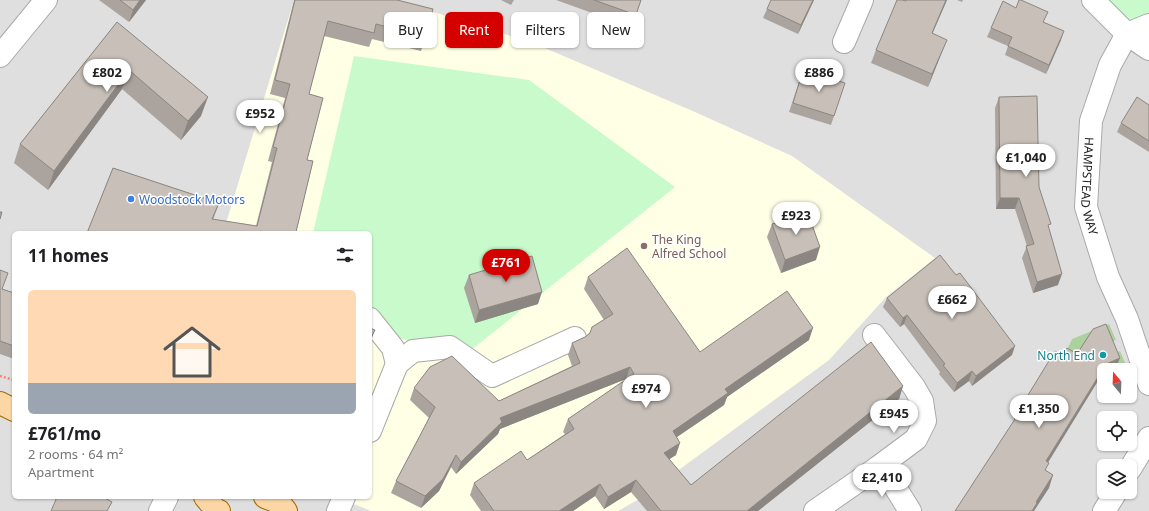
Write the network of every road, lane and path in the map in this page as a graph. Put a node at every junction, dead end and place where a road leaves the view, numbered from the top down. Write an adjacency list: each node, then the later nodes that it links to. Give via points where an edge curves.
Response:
1 (46, 0): 8 (street)
2 (862, 0): 6 (street)
3 (1093, 0): 5 (street)
4 (1149, 25): 5 (street)
5 (1127, 34): 7 (street); 15 (street, HAMPSTEAD WAY, via 1110,65 1091,121 1086,207 1108,276 1127,319)
6 (844, 42)
7 (1149, 49)
8 (0, 56)
9 (372, 322): 12 (street, via 392,348)
10 (874, 335): 21 (street, via 914,387 922,401 925,421 916,439)
11 (575, 338): 12 (street, via 492,376 450,347 414,351)
12 (397, 364): 18 (street)
13 (0, 376): 14 (path)
14 (12, 379)
15 (1149, 384)
16 (0, 403): 17 (main road)
17 (12, 409)
18 (372, 426)
19 (1149, 438): 20 (street)
20 (1136, 459)
21 (877, 468): 31 (street); 32 (street, via 892,482)
22 (166, 499): 27 (street)
23 (207, 499): 28 (main road)
24 (270, 499): 29 (main road, via 280,503)
25 (343, 499): 30 (street)
26 (1112, 499): 33 (street)
27 (160, 511)
28 (219, 511)
29 (286, 511)
30 (338, 511)
31 (815, 511)
32 (910, 511)
33 (1104, 511)

